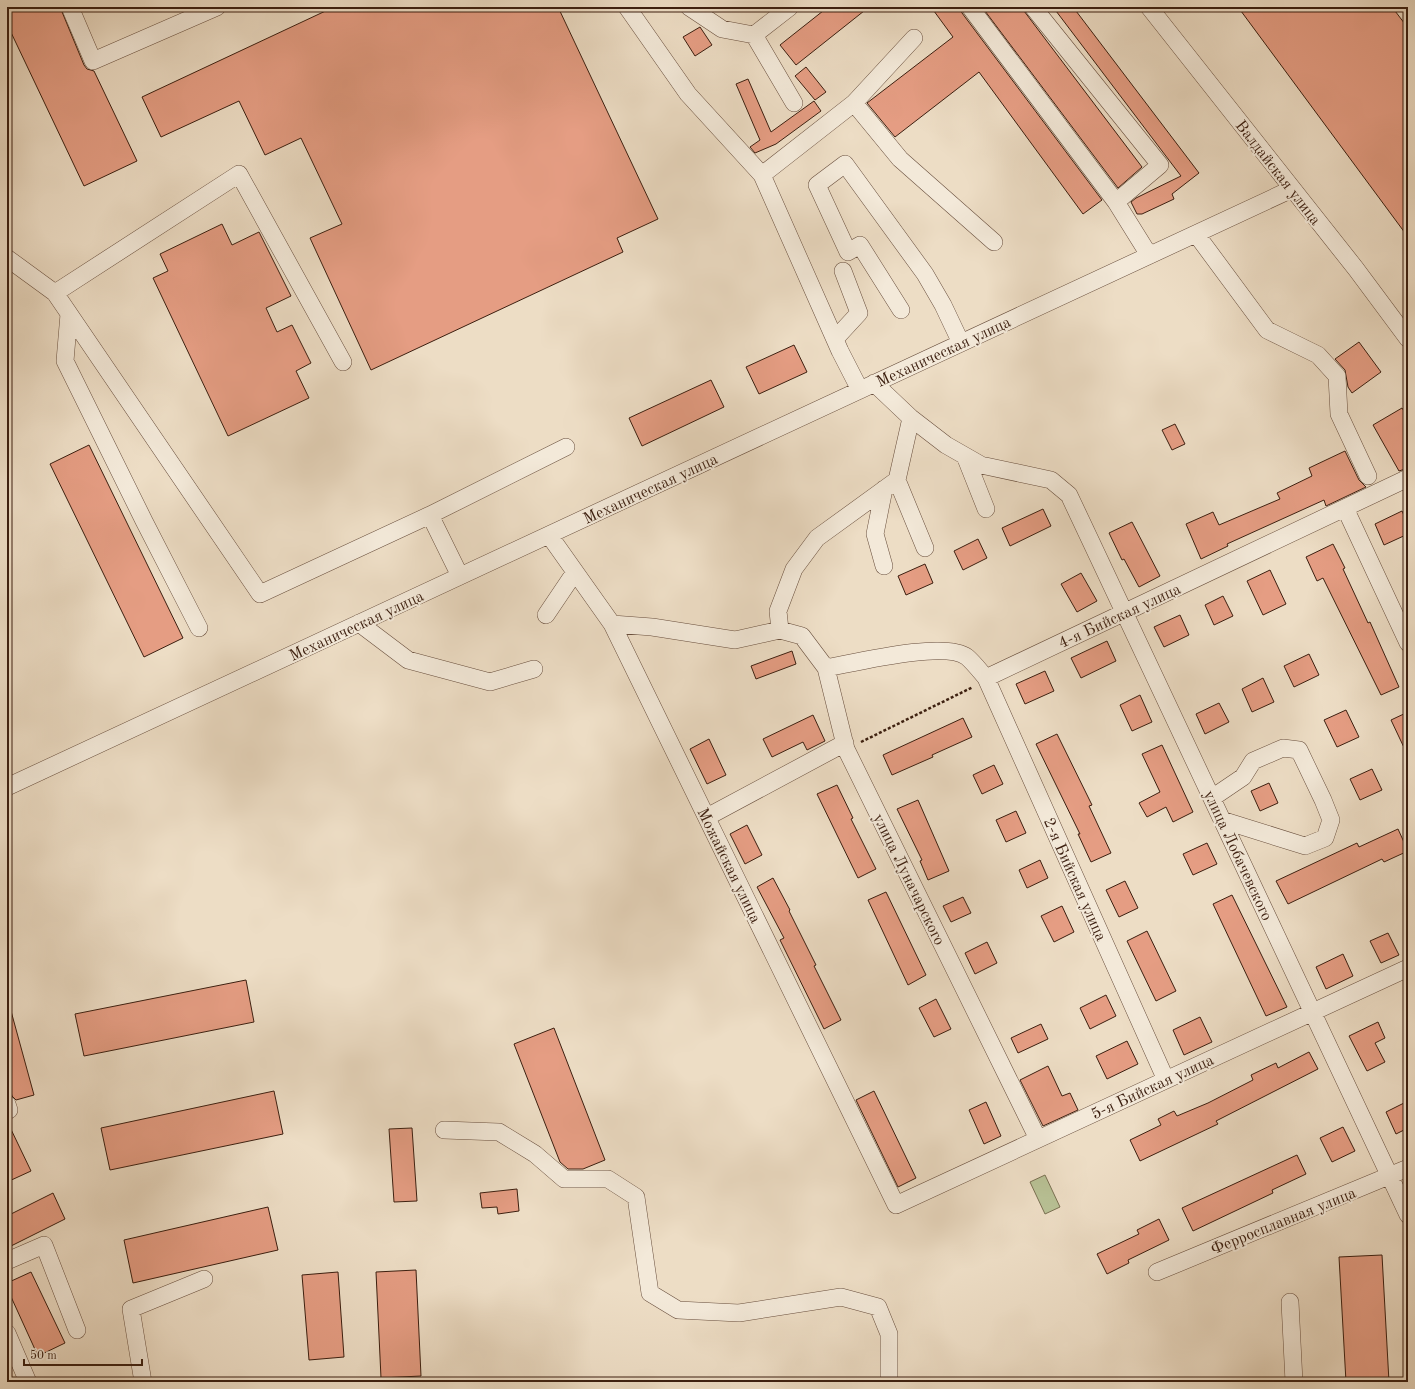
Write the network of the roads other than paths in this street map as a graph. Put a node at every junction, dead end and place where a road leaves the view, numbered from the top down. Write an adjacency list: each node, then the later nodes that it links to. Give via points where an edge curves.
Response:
1 (70, 7): 2 (street, via 93,62)
2 (217, 7)
3 (627, 7): 13 (street, via 688,94)
4 (689, 7): 9 (street, via 722,29)
5 (790, 7): 9 (street)
6 (970, 7): 15 (street)
7 (1033, 7): 15 (street, via 1160,166)
8 (1149, 7): 14 (street, Валдайская улица)
9 (754, 35): 11 (street)
10 (914, 38): 12 (street)
11 (794, 103)
12 (854, 103): 13 (street); 17 (street, via 900,159)
13 (762, 175): 24 (street)
14 (1292, 189): 16 (street, Механическая улица); 25 (street, Валдайская улица)
15 (1116, 202): 18 (street)
16 (1196, 234): 18 (street, Механическая улица); 32 (street, via 1267,330 1318,355 1337,376 1340,414)
17 (994, 242)
18 (1149, 255): 26 (street, Механическая улица)
19 (7, 258): 21 (street)
20 (843, 271): 24 (street, via 859,313)
21 (55, 293): 23 (street); 27 (street, via 239,174)
22 (901, 310): 26 (street, via 860,245 848,252 817,185 845,164 924,274 944,305)
23 (69, 314): 37 (street, via 260,594); 47 (street, via 65,361)
24 (835, 339): 28 (street)
25 (1408, 339)
26 (961, 343): 28 (street, Механическая улица)
27 (343, 362)
28 (867, 386): 29 (street); 38 (street, Механическая улица)
29 (911, 418): 31 (street); 34 (street)
30 (566, 446): 37 (street)
31 (964, 456): 36 (street); 43 (street, улица Лобачевского, via 981,465 1051,480 1069,495)
32 (1368, 476)
33 (1408, 478): 35 (street, 4-я Бийская улица)
34 (890, 485): 39 (street); 40 (street, via 875,534); 48 (street, via 817,538 794,569 778,611)
35 (1345, 508): 43 (street, 4-я Бийская улица); 49 (street)
36 (986, 509)
37 (430, 515): 42 (street)
38 (549, 535): 41 (street, Можайская улица); 42 (street, Механическая улица)
39 (925, 548)
40 (884, 566)
41 (575, 572): 44 (street); 46 (street, Можайская улица)
42 (460, 576): 45 (street, Механическая улица)
43 (1125, 612): 52 (street, 4-я Бийская улица); 55 (street, улица Лобачевского)
44 (546, 615)
45 (359, 623): 51 (street, via 408,660 490,682); 54 (street, Механическая улица)
46 (612, 624): 48 (street, via 652,627 735,640); 56 (street, Можайская улица)
47 (199, 628)
48 (780, 630): 50 (street, улица Луначарского, via 802,636)
49 (1408, 643)
50 (826, 668): 52 (street, via 912,652 942,651 967,656); 53 (street, улица Луначарского)
51 (534, 669)
52 (987, 679): 60 (street, 2-я Бийская улица)
53 (845, 746): 56 (street); 64 (street, улица Луначарского)
54 (7, 787)
55 (1212, 798): 57 (street, улица Лобачевского); 57 (street, via 1243,777 1253,761 1283,748 1299,750 1331,820 1325,838 1305,846)
56 (706, 817): 67 (street, Можайская улица)
57 (1222, 820): 59 (street, улица Лобачевского)
58 (1408, 968): 59 (street, 5-я Бийская улица)
59 (1313, 1012): 60 (street, 5-я Бийская улица); 66 (street, улица Лобачевского)
60 (1166, 1080): 64 (street, 5-я Бийская улица)
61 (7, 1104): 62 (street)
62 (7, 1111)
63 (444, 1130): 77 (street, via 499,1132 535,1154 564,1179 608,1179 636,1197 650,1293 678,1310 739,1313 841,1297 878,1307 889,1334)
64 (1038, 1139): 67 (street, 5-я Бийская улица)
65 (1408, 1168): 66 (street, Ферросплавная улица)
66 (1390, 1176): 68 (street, улица Лобачевского); 70 (street, Ферросплавная улица)
67 (896, 1205)
68 (1408, 1215)
69 (7, 1261): 73 (street, via 44,1245)
70 (1157, 1272)
71 (204, 1279): 76 (street, via 131,1309)
72 (1290, 1302): 78 (street)
73 (77, 1330)
74 (7, 1333): 75 (street)
75 (28, 1382)
76 (143, 1382)
77 (889, 1382)
78 (1294, 1382)

